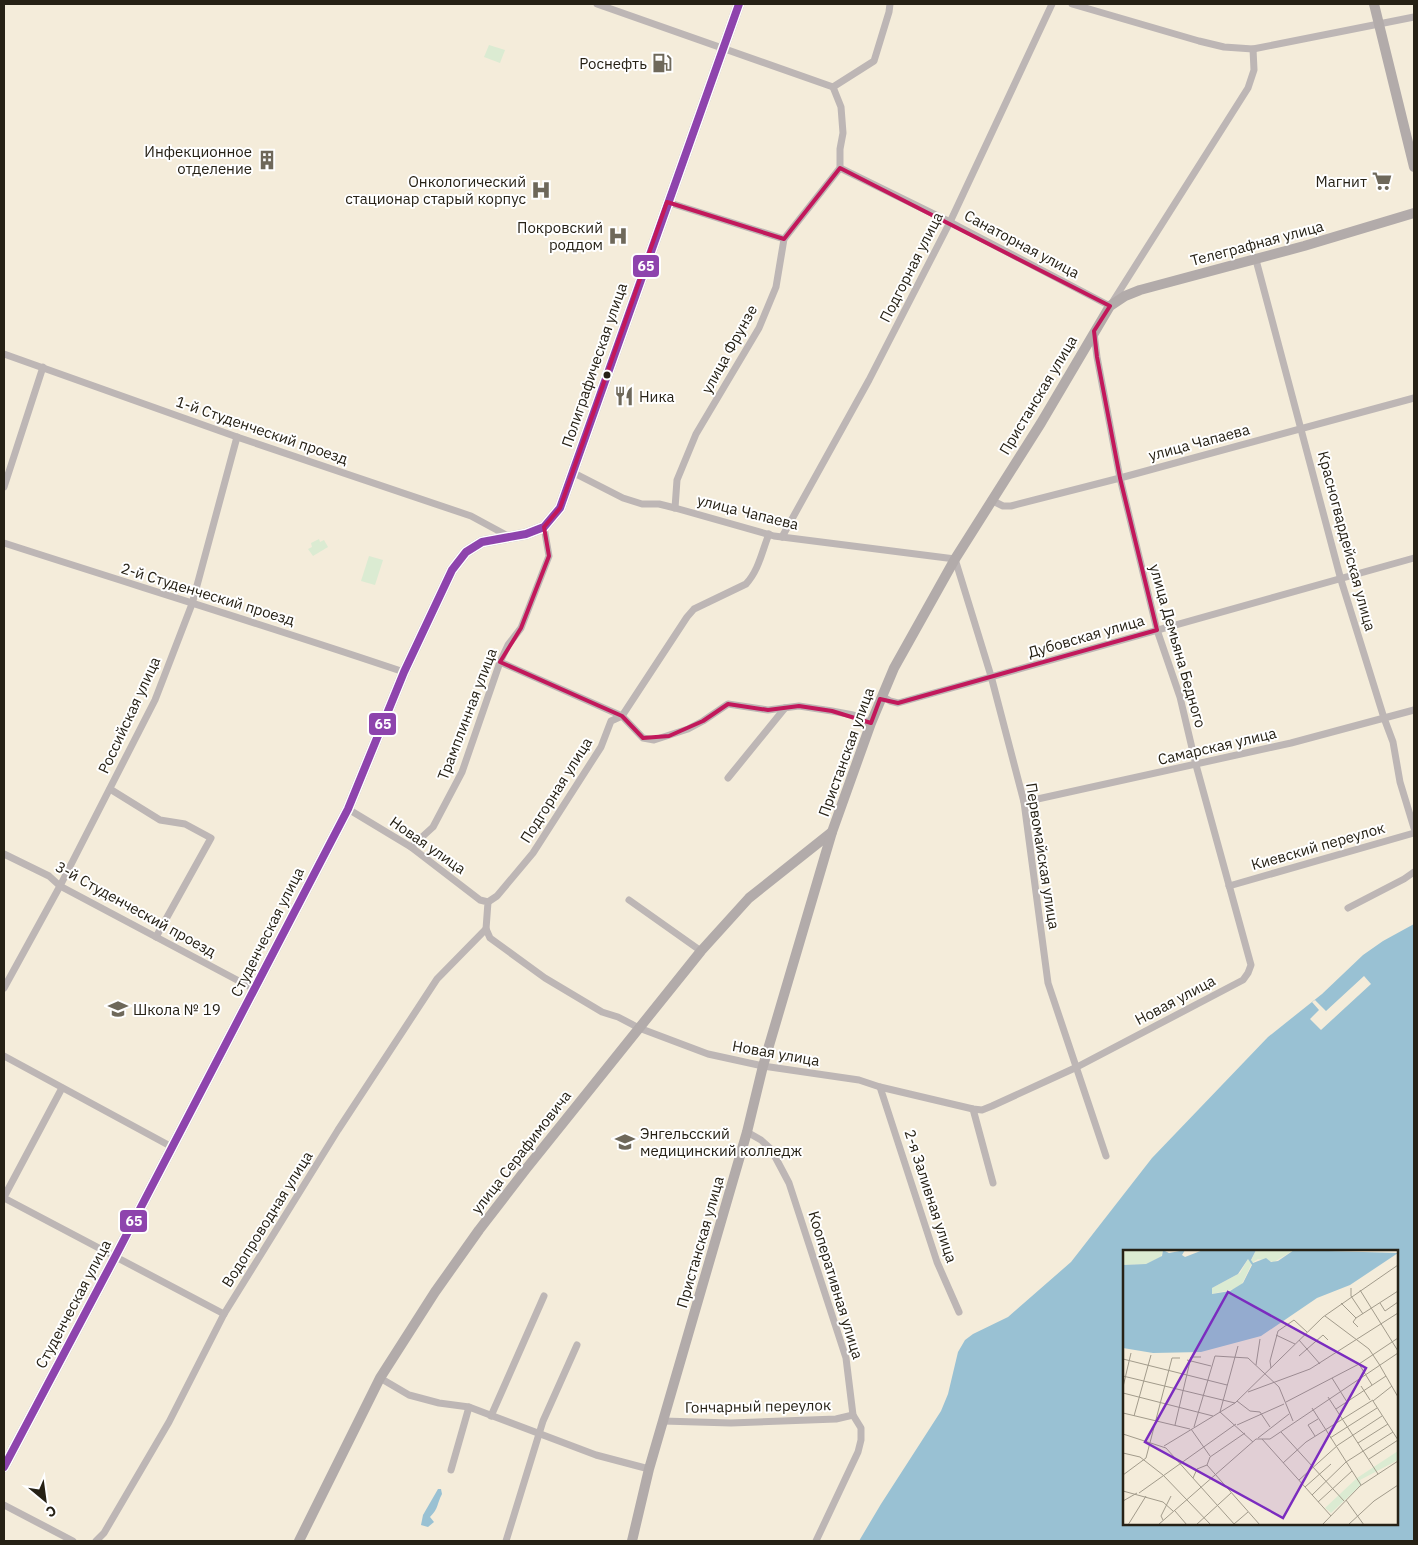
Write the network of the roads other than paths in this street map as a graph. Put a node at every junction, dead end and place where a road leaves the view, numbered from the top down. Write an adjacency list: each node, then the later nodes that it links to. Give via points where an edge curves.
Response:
1 (597, 4): 9 (street)
2 (739, 4): 9 (main road, Полиграфическая улица)
3 (890, 4): 11 (street, via 874,61)
4 (1052, 4): 16 (street, Подгорная улица)
5 (1072, 4): 10 (street, via 1199,41 1224,47)
6 (1374, 4): 8 (street)
7 (1414, 17): 8 (street)
8 (1378, 24): 10 (street); 12 (street)
9 (723, 48): 11 (street); 14 (main road, Полиграфическая улица)
10 (1253, 48): 19 (street, Пристанская улица, via 1254,70 1248,88)
11 (833, 88): 13 (street, via 841,107)
12 (1414, 167)
13 (840, 168): 16 (street, Санаторная улица); 17 (street, улица Фрунзе)
14 (667, 202): 17 (street); 26 (main road, Полиграфическая улица)
15 (1414, 213): 18 (street, Телеграфная улица)
16 (950, 222): 19 (street, Санаторная улица); 34 (street, Подгорная улица)
17 (784, 239): 30 (street, улица Фрунзе, via 773,295 759,328 696,434 678,480)
18 (1256, 260): 19 (street, Телеграфная улица, via 1140,290); 24 (street, Красногвардейская улица)
19 (1110, 306): 20 (street, Пристанская улица)
20 (1094, 331): 27 (street, улица Демьяна Бедного); 29 (street, Пристанская улица, via 1041,423)
21 (4, 354): 22 (street, 1-й Студенческий проезд)
22 (43, 367): 25 (street, 1-й Студенческий проезд); 28 (street)
23 (1414, 398): 24 (street, улица Чапаева)
24 (1302, 428): 27 (street, улица Чапаева); 38 (street, Красногвардейская улица)
25 (237, 436): 33 (street, 1-й Студенческий проезд, via 472,516); 39 (street, Российская улица)
26 (572, 472): 30 (street, улица Чапаева, via 623,498); 31 (main road, Полиграфическая улица, via 560,508)
27 (1120, 478): 29 (street, улица Чапаева, via 1011,506); 40 (street, улица Демьяна Бедного)
28 (4, 487)
29 (991, 500): 37 (street, Пристанская улица)
30 (675, 508): 32 (street, улица Чапаева)
31 (544, 527): 33 (main road); 41 (street, Трамплинная улица, via 549,556 521,628)
32 (769, 534): 34 (street, улица Чапаева); 47 (street, Подгорная улица, via 752,578 694,609 686,617)
33 (508, 536): 42 (main road, Студенческая улица, via 482,542 466,552 452,570)
34 (782, 536): 37 (street, улица Чапаева)
35 (4, 543): 39 (street, 2-й Студенческий проезд)
36 (1414, 558): 38 (street, Дубовская улица)
37 (955, 559): 43 (street, Первомайская улица); 44 (street, Пристанская улица, via 894,668)
38 (1341, 580): 40 (street, Дубовская улица); 48 (street, Красногвардейская улица)
39 (192, 604): 42 (street, 2-й Студенческий проезд, via 244,618); 52 (street, Российская улица, via 155,700)
40 (1157, 630): 43 (street, Дубовская улица); 50 (street, улица Демьяна Бедного, via 1180,697)
41 (500, 662): 47 (street); 58 (street, Трамплинная улица, via 462,772 433,827)
42 (404, 672): 54 (main road, Студенческая улица)
43 (991, 676): 44 (street, Дубовская улица, via 898,703); 53 (street, Первомайская улица)
44 (882, 696): 49 (street, Пристанская улица)
45 (785, 708): 47 (street, via 768,710 728,704 688,729 654,740 643,738); 49 (street, via 799,706 832,711); 51 (street)
46 (1414, 710): 48 (street, Самарская улица)
47 (622, 716): 64 (street, Подгорная улица, via 611,721 601,747 533,853 497,896)
48 (1384, 718): 50 (street, Самарская улица); 55 (street, Красногвардейская улица)
49 (871, 723): 56 (street, Пристанская улица)
50 (1196, 765): 53 (street, Самарская улица); 62 (street, улица Демьяна Бедного)
51 (728, 778)
52 (110, 789): 61 (street, Российская улица); 67 (street, via 160,820 185,824 211,838)
53 (1024, 802): 75 (street, Первомайская улица, via 1048,983)
54 (348, 809): 58 (street, Новая улица); 71 (main road, Студенческая улица)
55 (1414, 828)
56 (832, 832): 68 (street, улица Серафимовича, via 749,898); 74 (street, Пристанская улица)
57 (1414, 833): 62 (street, Киевский переулок)
58 (411, 847): 64 (street, Новая улица, via 480,900)
59 (4, 854): 61 (street, 3-й Студенческий проезд, via 49,876)
60 (1414, 872): 65 (street)
61 (60, 886): 67 (street, 3-й Студенческий проезд); 70 (street, Российская улица)
62 (1229, 886): 69 (street, улица Демьяна Бедного)
63 (629, 900): 68 (street)
64 (488, 902): 66 (street)
65 (1348, 908)
66 (486, 929): 72 (street, Новая улица, via 490,938 545,978 602,1012); 87 (street, Водопроводная улица, via 437,979 338,1130)
67 (156, 937): 71 (street, 3-й Студенческий проезд)
68 (701, 951): 72 (street, улица Серафимовича)
69 (1251, 965): 75 (street, Новая улица, via 1243,980)
70 (4, 988)
71 (254, 990): 80 (main road, Студенческая улица)
72 (639, 1028): 74 (street, Новая улица, via 708,1054); 89 (street, улица Серафимовича, via 479,1230)
73 (4, 1056): 77 (street)
74 (763, 1066): 76 (street, Новая улица, via 859,1080); 79 (street, Пристанская улица)
75 (1077, 1067): 78 (street, Новая улица, via 992,1106); 81 (street, Первомайская улица)
76 (880, 1087): 78 (street, Новая улица); 86 (street, 2-я Заливная улица, via 938,1262)
77 (62, 1088): 80 (street); 83 (street)
78 (973, 1109): 82 (street)
79 (747, 1132): 91 (street, Кооперативная улица, via 771,1149 789,1183 846,1358); 93 (street, Пристанская улица)
80 (172, 1147): 84 (main road, Студенческая улица)
81 (1106, 1156)
82 (993, 1183)
83 (4, 1198): 84 (street)
84 (115, 1257): 87 (street); 95 (main road, Студенческая улица)
85 (544, 1296): 92 (street)
86 (959, 1312)
87 (224, 1314): 100 (street, Водопроводная улица, via 169,1422 104,1533)
88 (577, 1345): 94 (street, via 542,1421)
89 (380, 1378): 90 (street, via 409,1395 439,1404); 101 (street, улица Серафимовича)
90 (470, 1408): 92 (street); 97 (street)
91 (853, 1415): 93 (street, Гончарный переулок, via 836,1419); 104 (street, Кооперативная улица, via 861,1428 858,1452)
92 (491, 1416): 94 (street)
93 (663, 1421): 96 (street, Пристанская улица)
94 (539, 1435): 96 (street); 102 (street)
95 (4, 1466)
96 (650, 1469): 103 (street, Пристанская улица)
97 (451, 1470)
98 (4, 1505): 99 (street)
99 (73, 1541)
100 (96, 1541)
101 (299, 1541)
102 (506, 1541)
103 (632, 1541)
104 (816, 1541)

